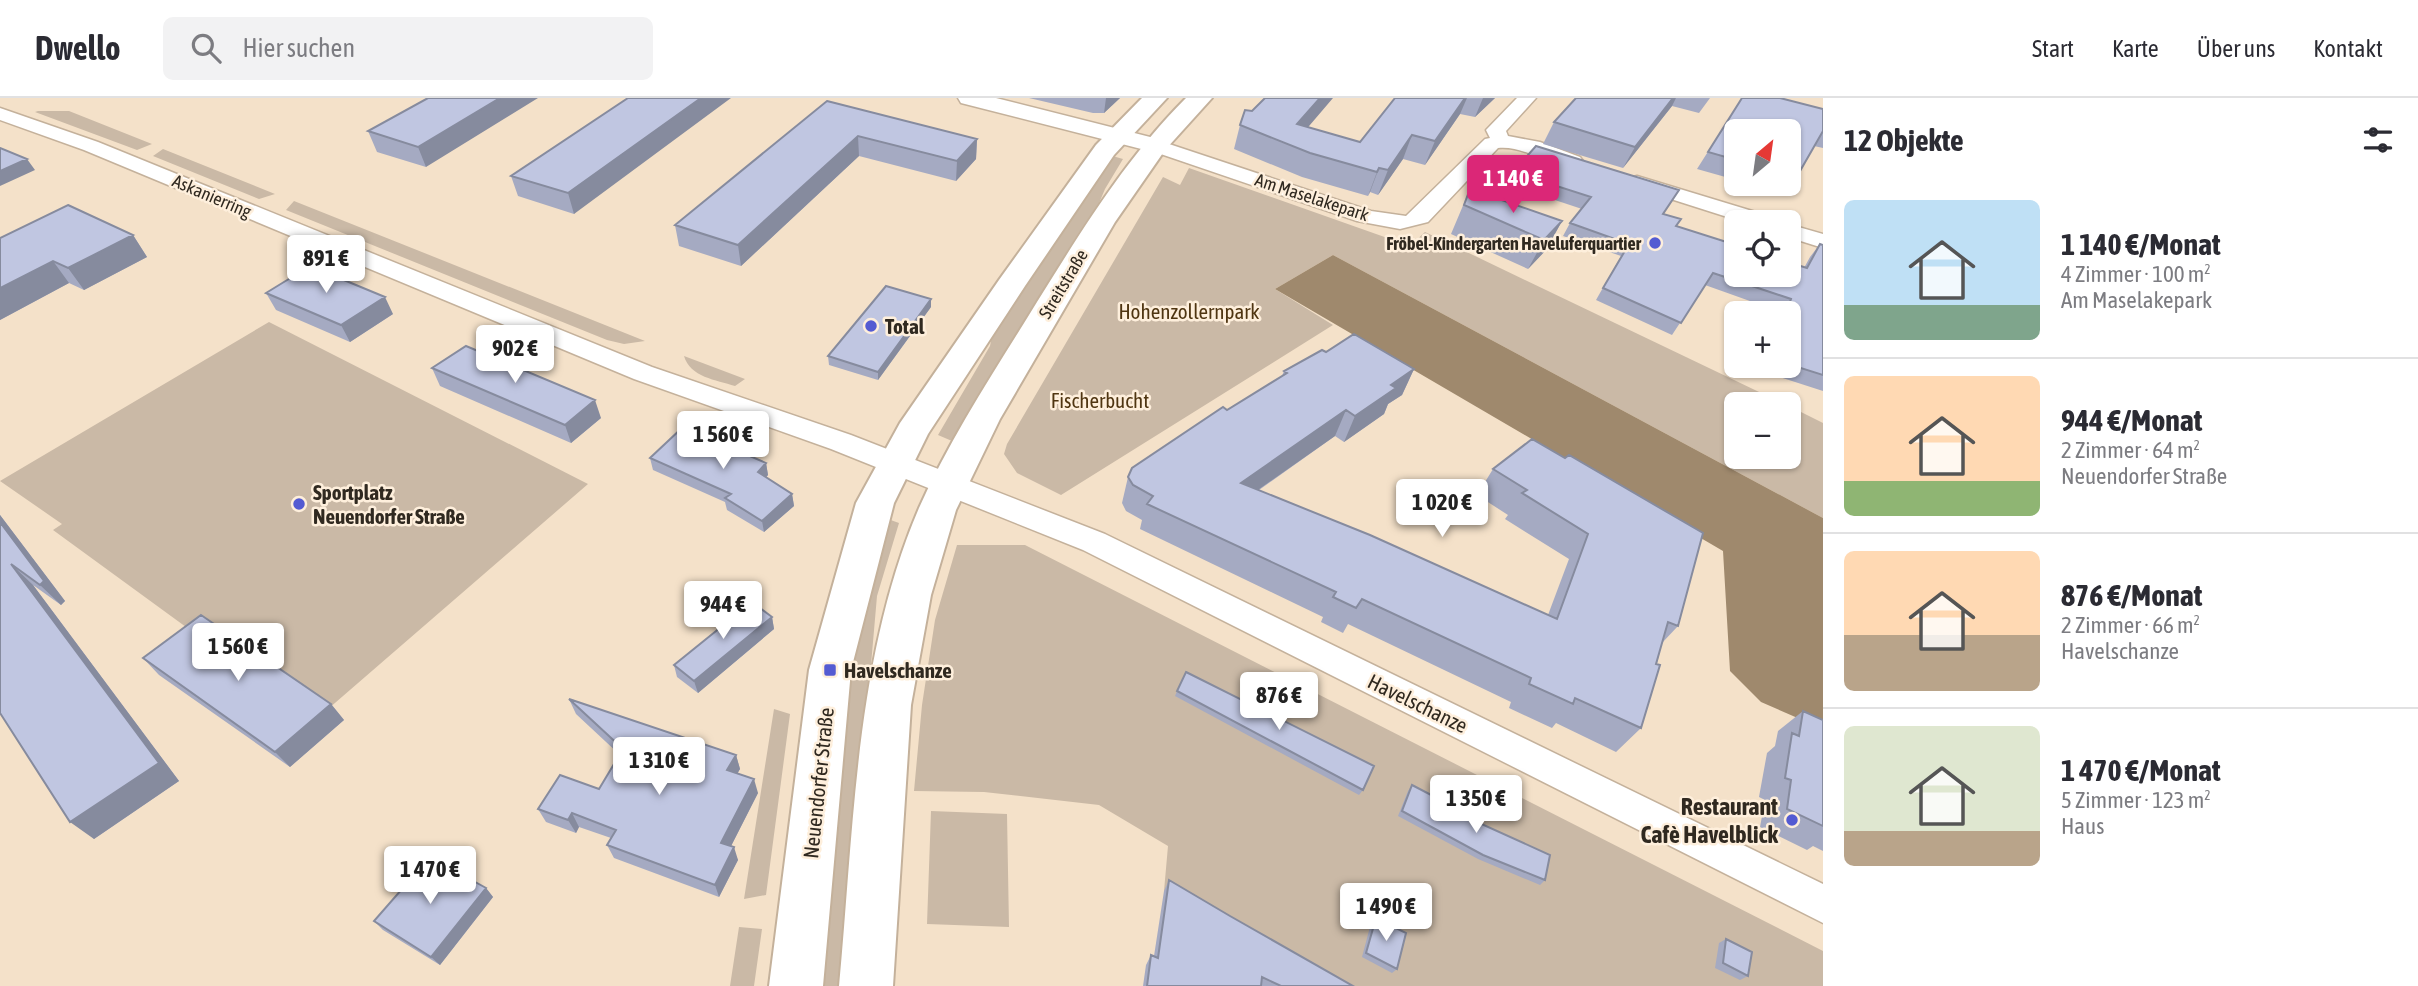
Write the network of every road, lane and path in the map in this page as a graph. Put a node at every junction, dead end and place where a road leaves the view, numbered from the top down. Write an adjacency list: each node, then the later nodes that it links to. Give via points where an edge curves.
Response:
1 (969, 98): 6 (street)
2 (1155, 98): 6 (main road, Streitstraße)
3 (1200, 98): 8 (main road, Streitstraße)
4 (1527, 98): 7 (street, via 1496,130)
5 (0, 114): 14 (street, Askanierring, via 104,151 643,373)
6 (1118, 135): 8 (street); 14 (main road, Streitstraße, via 1010,286)
7 (1501, 140): 8 (street, Am Maselakepark, via 1492,143 1411,223 1365,216); 9 (street)
8 (1153, 145): 15 (main road, Streitstraße, via 1104,216 1022,353)
9 (1593, 167)
10 (1618, 176): 11 (street)
11 (1726, 210)
12 (1801, 234): 13 (street)
13 (1823, 241)
14 (893, 463): 15 (street, Havelschanze); 17 (main road, Neuendorfer Straße, via 860,553 831,670)
15 (949, 487): 16 (street, Havelschanze, via 1094,542); 18 (main road, via 926,541 891,687)
16 (1823, 904)
17 (796, 986)
18 (866, 986)

